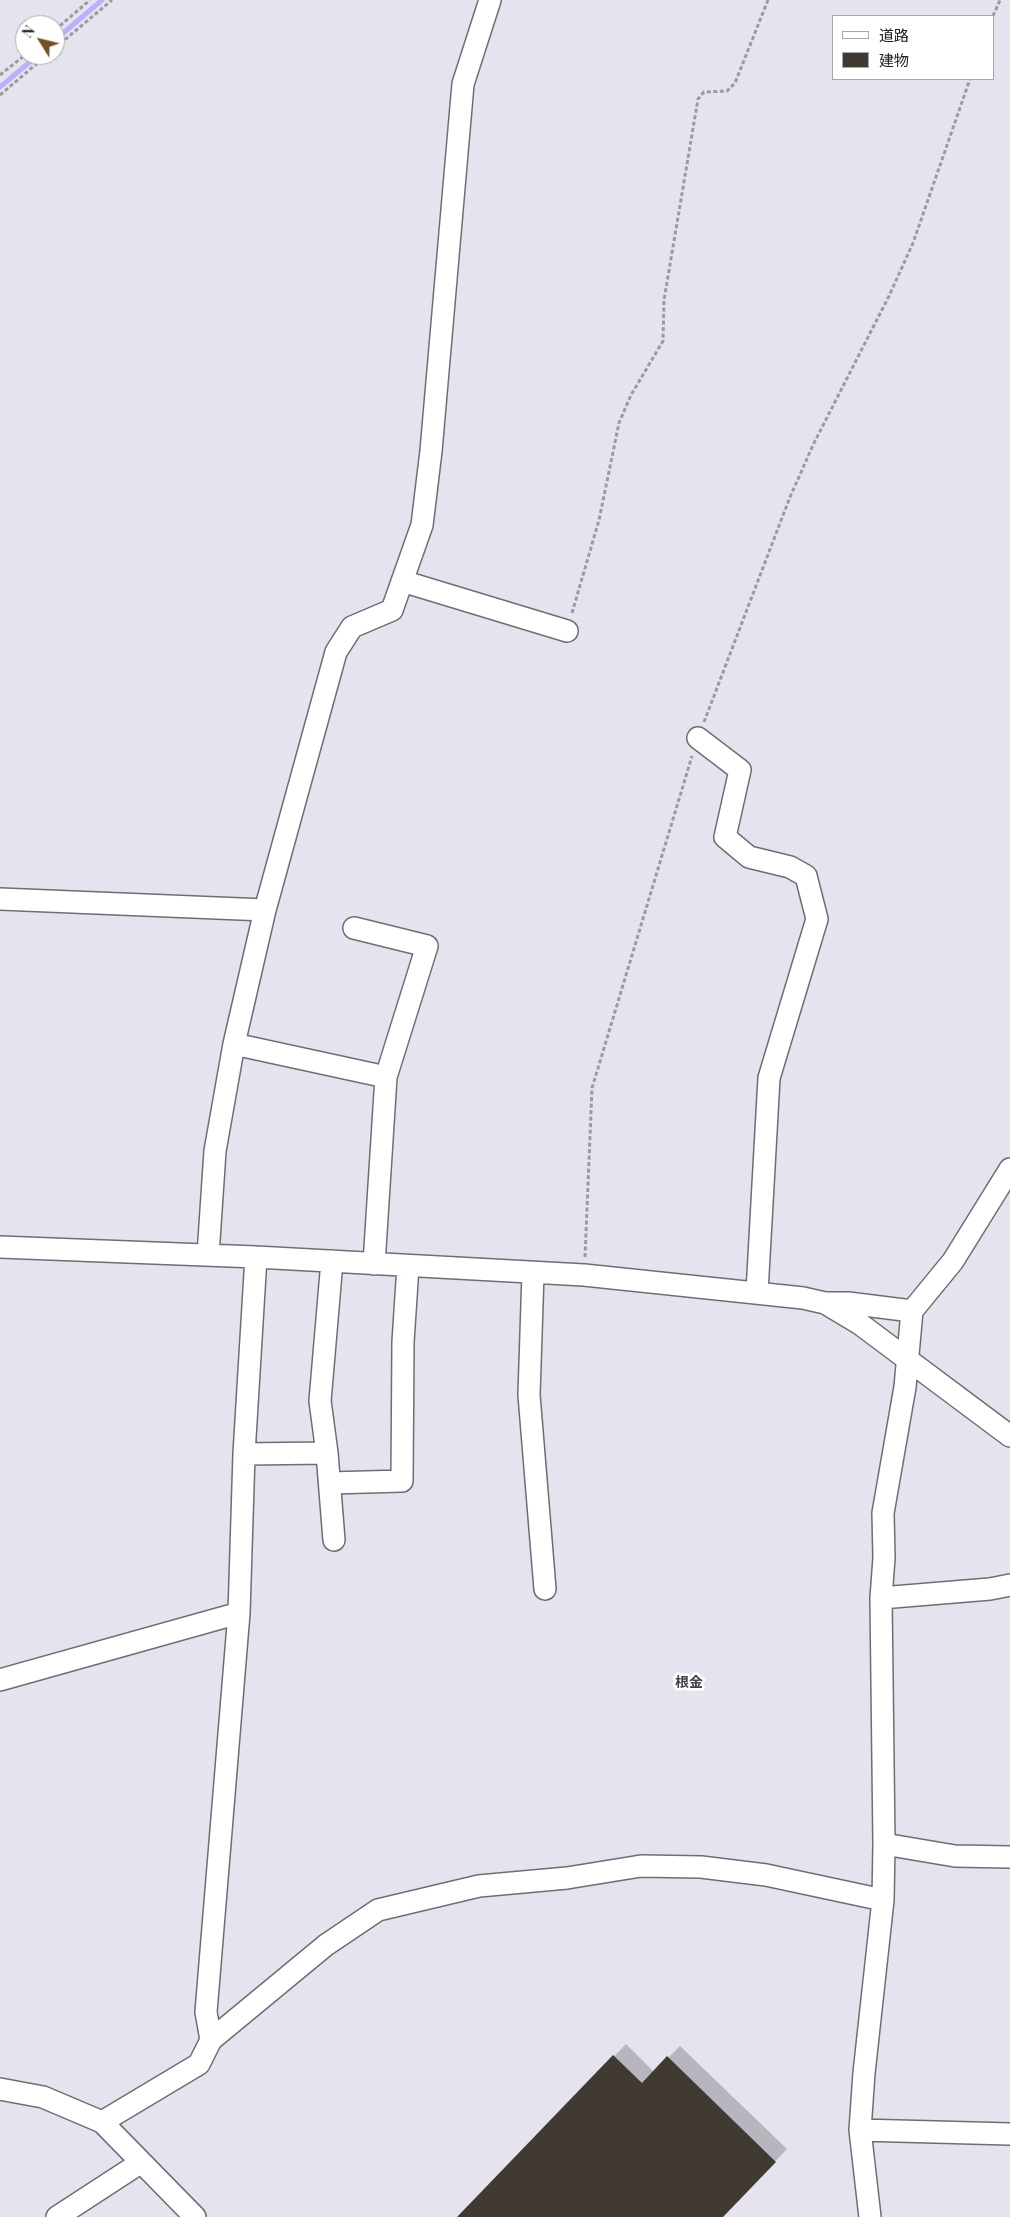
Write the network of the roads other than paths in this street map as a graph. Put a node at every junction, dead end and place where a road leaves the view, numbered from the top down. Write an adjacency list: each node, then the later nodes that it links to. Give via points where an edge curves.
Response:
1 (490, 0): 2 (street, via 463,84 422,525)
2 (402, 581): 3 (street); 6 (street, via 392,610 352,627 336,652)
3 (567, 631)
4 (698, 738): 18 (street, via 740,770 725,837 749,857 790,866 806,876 817,918 770,1078)
5 (0, 899): 6 (street)
6 (265, 910): 8 (street)
7 (354, 928): 9 (street, via 427,946)
8 (234, 1044): 9 (street); 12 (street, via 215,1151)
9 (386, 1077): 15 (street)
10 (1010, 1169): 20 (street, via 953,1261)
11 (0, 1247): 12 (street)
12 (208, 1255): 13 (street)
13 (256, 1257): 14 (street); 24 (street)
14 (332, 1262): 15 (street); 23 (street, via 320,1401)
15 (374, 1264): 16 (street)
16 (408, 1266): 17 (street); 25 (street, via 403,1342 402,1481)
17 (533, 1272): 18 (street); 28 (street, via 529,1395)
18 (757, 1292): 19 (street)
19 (825, 1303): 20 (street); 21 (street, via 860,1324)
20 (912, 1311): 21 (street)
21 (909, 1361): 22 (street); 29 (street, via 883,1513)
22 (1010, 1436)
23 (327, 1453): 24 (street); 25 (street)
24 (244, 1454): 30 (street)
25 (330, 1483): 26 (street)
26 (334, 1540)
27 (1010, 1585): 29 (street)
28 (545, 1589)
29 (881, 1598): 32 (street)
30 (239, 1613): 31 (street); 35 (street, via 206,2012)
31 (0, 1680)
32 (884, 1844): 33 (street, via 955,1856); 34 (street)
33 (1010, 1857)
34 (883, 1900): 35 (street, via 766,1875 702,1867 641,1866 567,1878 479,1886 378,1910 326,1944); 38 (street)
35 (211, 2040): 37 (street, via 199,2064)
36 (0, 2089): 37 (street, via 43,2097)
37 (102, 2122): 40 (street)
38 (860, 2130): 39 (street); 43 (street)
39 (1010, 2134)
40 (140, 2163): 41 (street); 42 (street)
41 (62, 2215)
42 (195, 2217)
43 (870, 2217)

